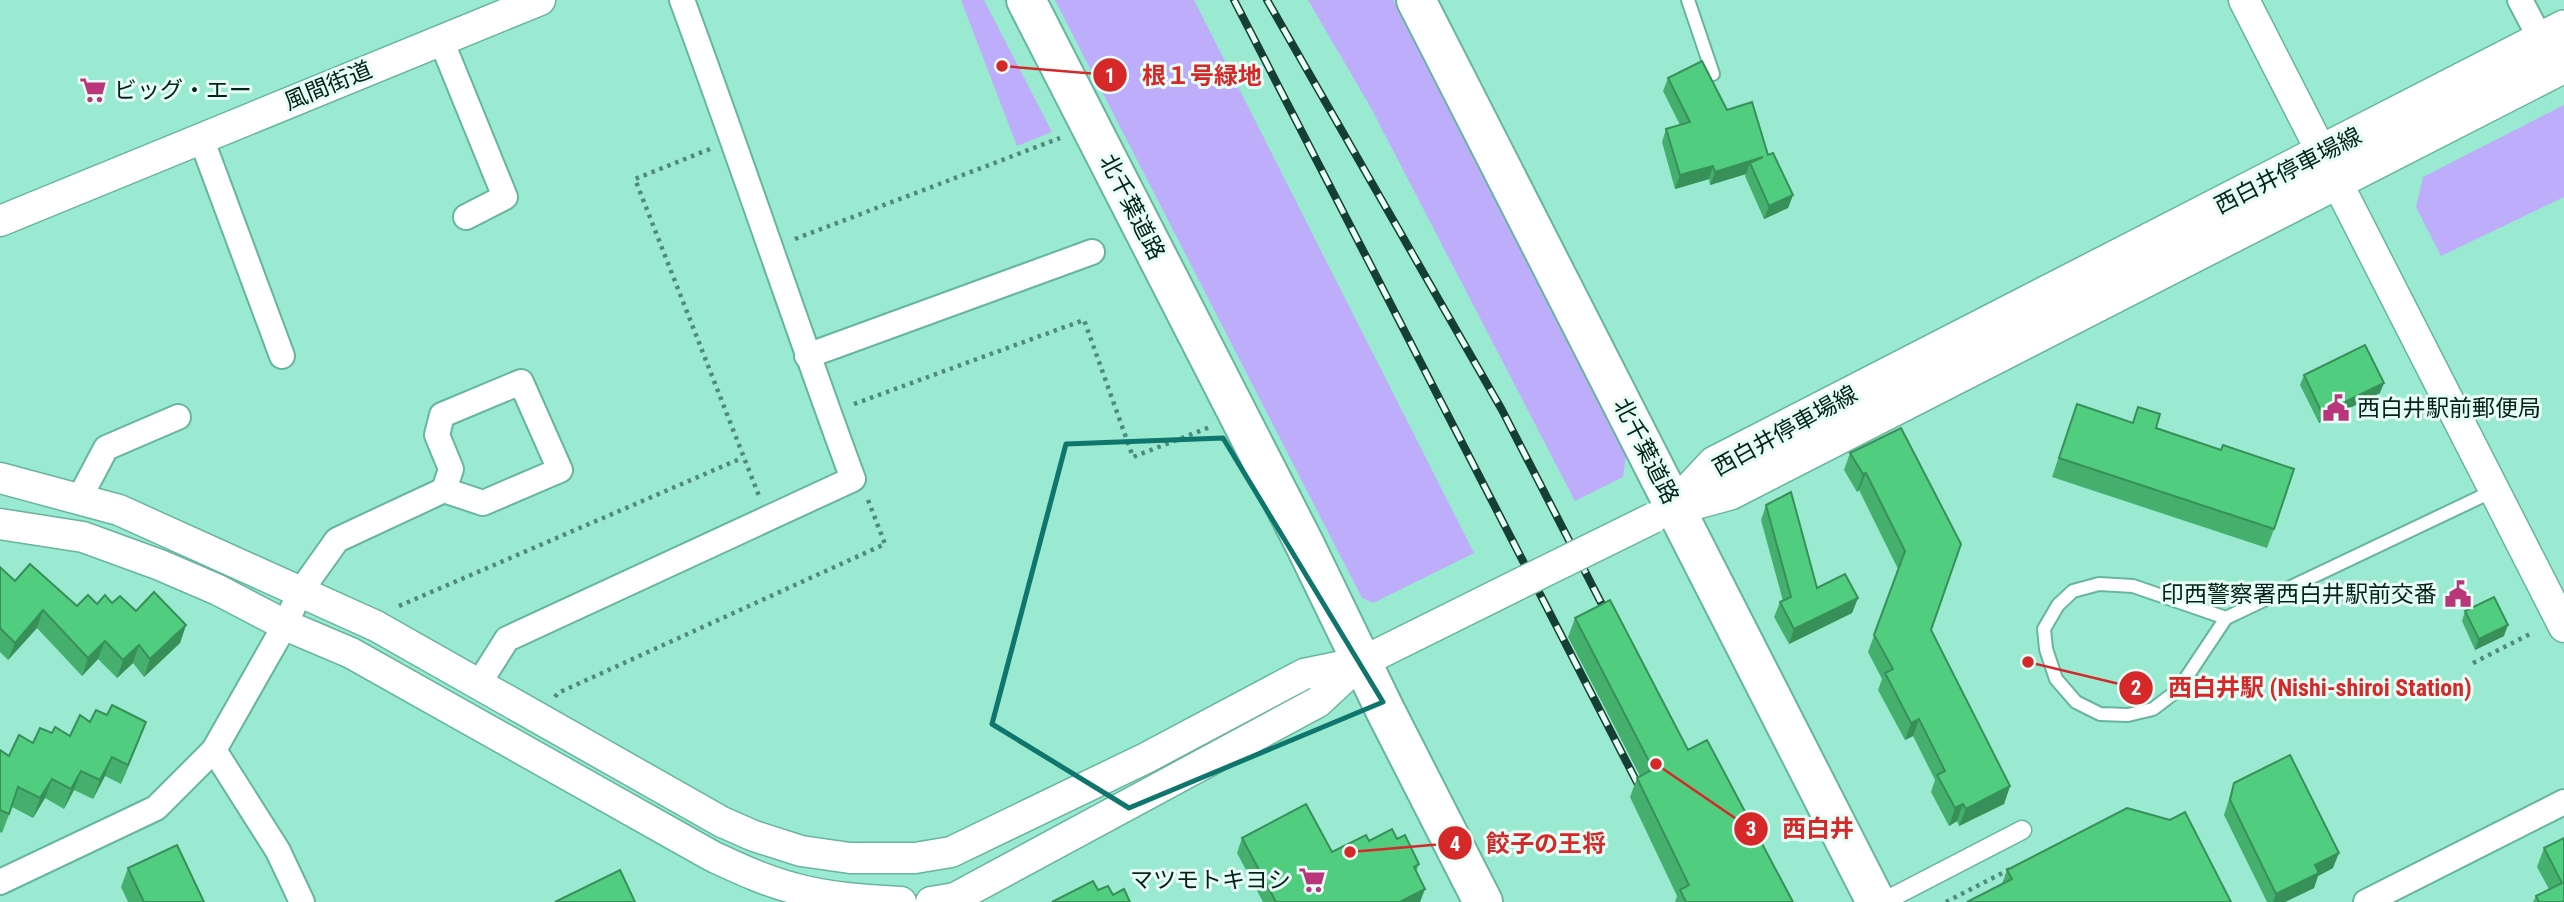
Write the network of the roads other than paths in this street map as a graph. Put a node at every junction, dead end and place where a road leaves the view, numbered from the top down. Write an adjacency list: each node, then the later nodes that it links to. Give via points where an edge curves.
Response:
1 (540, 0): 9 (street, 風間街道)
2 (682, 0): 18 (street)
3 (1026, 0): 30 (highway, 北千葉道路, via 1298,532)
4 (1416, 0): 24 (highway, 北千葉道路)
5 (1688, 0): 11 (lane)
6 (2244, 0): 13 (street)
7 (2520, 0): 8 (street)
8 (2552, 34): 13 (main road, 西白井停車場線)
9 (441, 40): 12 (street, 風間街道); 14 (street, via 505,197)
10 (2564, 65): 13 (main road, 西白井停車場線)
11 (1713, 74)
12 (201, 138): 15 (street, 風間街道); 17 (street)
13 (2330, 168): 22 (street); 24 (main road, 西白井停車場線, via 1715,464)
14 (466, 218)
15 (0, 221)
16 (1092, 252): 18 (street)
17 (282, 356)
18 (807, 356): 31 (street, via 853,479 507,639)
19 (178, 417): 23 (street, via 106,448)
20 (0, 478): 23 (street)
21 (444, 490): 21 (street, via 451,469 437,435 442,415 521,382 560,470 483,503); 26 (street, via 337,540)
22 (2494, 490): 27 (lane); 29 (street)
23 (79, 499): 26 (street, via 119,510)
24 (1664, 513): 30 (street, bridge); 37 (highway, 北千葉道路)
25 (0, 524): 28 (street, via 83,537 218,590)
26 (300, 592): 28 (street); 31 (street, via 376,626)
27 (2226, 618): 27 (lane, via 2178,690 2153,709 2128,715 2100,714 2077,702 2056,678 2046,649 2044,629 2058,605 2073,591 2099,584 2133,586)
28 (285, 625): 32 (street); 40 (street, via 351,653 743,871 793,888)
29 (2564, 627)
30 (1373, 656): 35 (street, via 1304,674 1146,758); 38 (street, via 1318,702); 41 (highway, 北千葉道路)
31 (478, 685): 35 (street, via 754,836 801,851 850,858 915,858)
32 (214, 750): 36 (street, via 156,808); 39 (street, via 278,851)
33 (2564, 802): 43 (street)
34 (2022, 830): 37 (street)
35 (951, 852): 38 (street)
36 (0, 882)
37 (1893, 895): 42 (street)
38 (948, 901)
39 (302, 902)
40 (901, 902)
41 (1483, 902)
42 (1883, 902)
43 (2366, 902)

